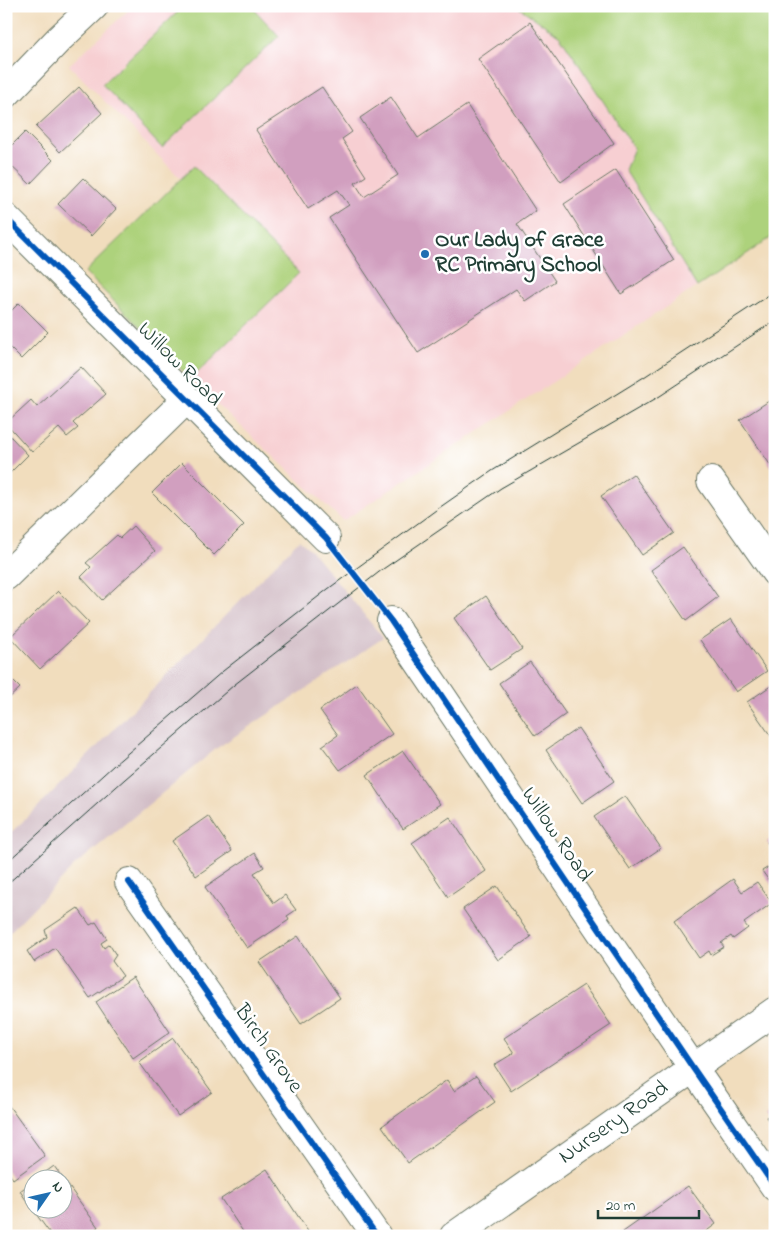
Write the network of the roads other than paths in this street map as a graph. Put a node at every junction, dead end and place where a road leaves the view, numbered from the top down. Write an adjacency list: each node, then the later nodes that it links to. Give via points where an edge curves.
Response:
1 (94, 6): 2 (street)
2 (6, 94)
3 (6, 218): 4 (street, Willow Road)
4 (187, 398): 6 (street, Willow Road); 8 (street)
5 (711, 481): 7 (street)
6 (326, 538)
7 (775, 572)
8 (6, 576)
9 (391, 621): 12 (street, Willow Road)
10 (129, 882): 14 (street, Birch Grove)
11 (775, 1011): 12 (street, Nursery Road)
12 (693, 1068): 13 (street, Willow Road); 15 (street, Nursery Road)
13 (775, 1186)
14 (377, 1236)
15 (454, 1236)

